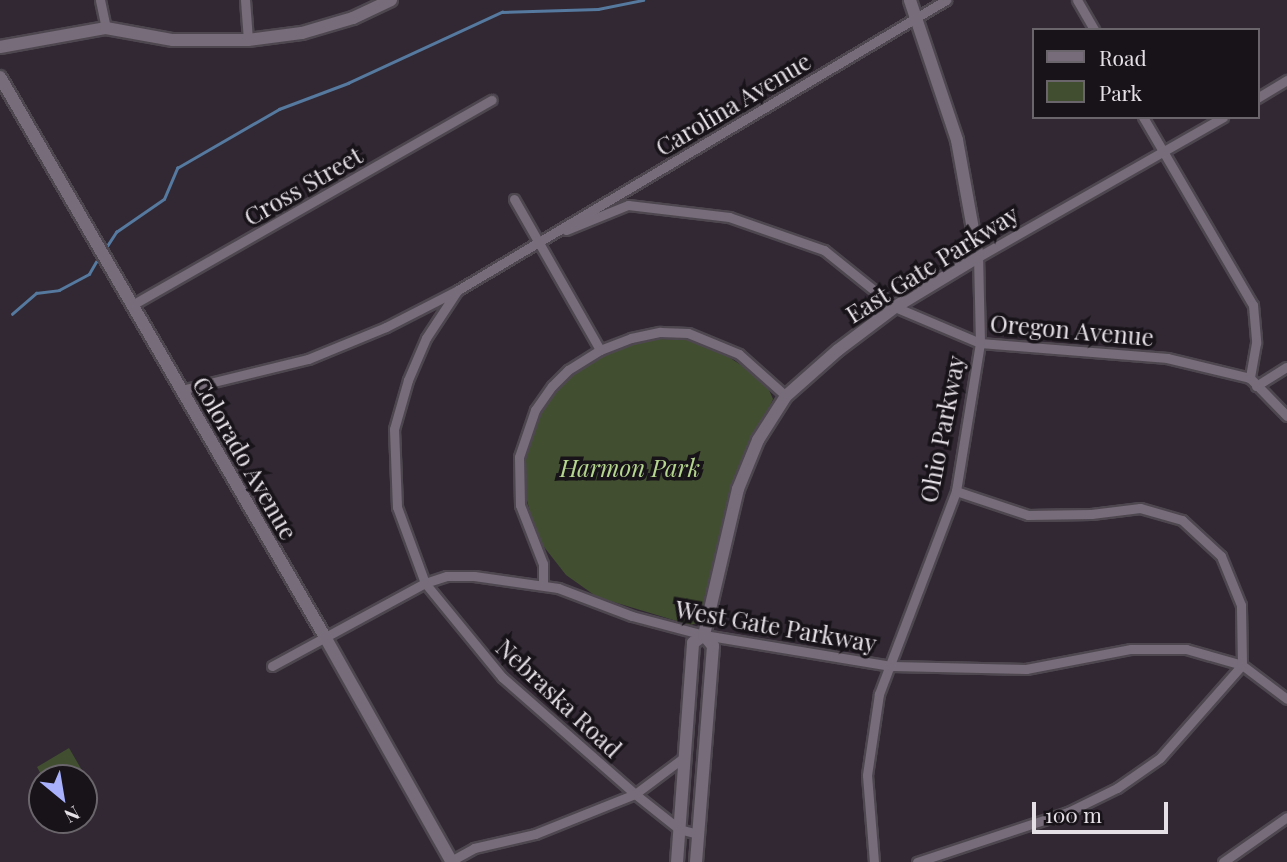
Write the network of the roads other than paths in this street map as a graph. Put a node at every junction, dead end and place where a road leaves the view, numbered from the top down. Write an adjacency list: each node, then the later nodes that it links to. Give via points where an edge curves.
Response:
1 (100, 0): 8 (street)
2 (245, 0): 10 (street)
3 (391, 0): 10 (street, via 353,18 302,33)
4 (910, 0): 7 (street, Ohio Parkway)
5 (946, 0): 7 (street, Carolina Avenue)
6 (1077, 0): 9 (street)
7 (917, 18): 20 (street, Carolina Avenue); 21 (street, Ohio Parkway, via 957,140)
8 (106, 28): 10 (street, via 173,40); 11 (street)
9 (1093, 28)
10 (248, 40)
11 (0, 47)
12 (0, 77): 23 (street, Colorado Avenue)
13 (1287, 80): 14 (street)
14 (1259, 97)
15 (492, 100): 23 (street, Cross Street)
16 (1144, 119): 18 (street)
17 (1220, 119): 18 (street, East Gate Parkway)
18 (1162, 152): 21 (street, East Gate Parkway); 28 (street, via 1253,305)
19 (513, 199): 20 (street)
20 (538, 241): 22 (street, Carolina Avenue); 24 (street, Oregon Avenue, via 628,205 729,217 824,250); 26 (street)
21 (978, 257): 24 (street, East Gate Parkway); 25 (street, Ohio Parkway)
22 (458, 290): 29 (street, Carolina Avenue, via 386,327 308,359); 33 (street, Nebraska Road, via 426,338 394,429 397,507)
23 (132, 305): 29 (street, Colorado Avenue)
24 (895, 306): 25 (street, Oregon Avenue); 30 (street, East Gate Parkway)
25 (979, 343): 28 (street, Oregon Avenue, via 1167,358); 32 (street, Ohio Parkway)
26 (600, 350): 30 (street, via 646,334 688,333 739,354); 34 (street, via 552,386 528,423 521,448 518,493 523,518 543,564)
27 (1287, 368): 28 (street)
28 (1253, 382): 31 (street)
29 (181, 390): 36 (street, Colorado Avenue)
30 (786, 396): 35 (street, East Gate Parkway, via 758,440 743,475)
31 (1287, 416)
32 (956, 491): 38 (street, Ohio Parkway); 39 (street, via 1028,515 1140,508 1182,520 1221,556 1241,605)
33 (425, 583): 34 (street, West Gate Parkway, via 447,576 474,576); 36 (street, West Gate Parkway); 42 (street, Nebraska Road, via 502,677)
34 (543, 585): 35 (street, West Gate Parkway)
35 (704, 635): 38 (street, West Gate Parkway); 41 (street, East Gate Parkway, via 693,643); 45 (street, East Gate Parkway, via 713,646)
36 (325, 637): 37 (street, West Gate Parkway); 46 (street, Colorado Avenue)
37 (272, 666)
38 (892, 666): 39 (street, West Gate Parkway, via 1026,668 1131,649 1186,649); 49 (street, Ohio Parkway, via 878,694 867,775)
39 (1242, 666): 40 (street, West Gate Parkway); 50 (street, via 1160,758 1117,788 1068,812)
40 (1287, 699)
41 (683, 758): 42 (street); 44 (street, East Gate Parkway)
42 (635, 794): 44 (street, Nebraska Road); 46 (street, via 546,830 474,848)
43 (1287, 817): 51 (street)
44 (679, 829): 45 (street, Nebraska Road); 47 (street, East Gate Parkway)
45 (698, 834): 48 (street, East Gate Parkway)
46 (451, 862)
47 (677, 862)
48 (696, 862)
49 (874, 862)
50 (917, 862)
51 (1223, 862)

